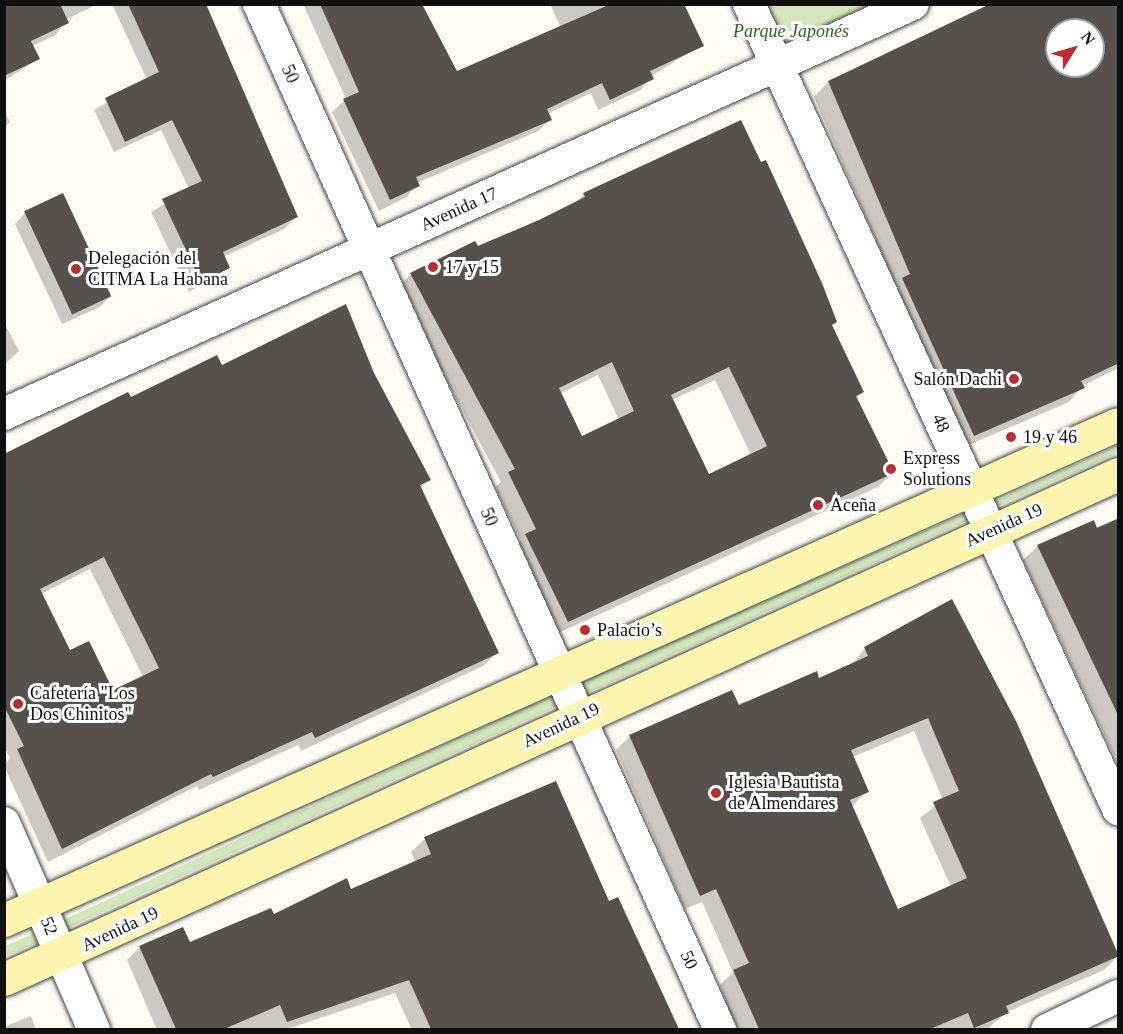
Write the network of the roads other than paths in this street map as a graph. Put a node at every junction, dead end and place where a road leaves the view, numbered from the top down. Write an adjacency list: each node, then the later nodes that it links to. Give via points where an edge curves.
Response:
1 (259, 4): 5 (street, 50)
2 (749, 4): 4 (street, 48)
3 (913, 4): 4 (street, Avenida 17)
4 (777, 66): 5 (street, Avenida 17); 9 (street, 48)
5 (369, 250): 6 (street, Avenida 17); 11 (street, 50)
6 (4, 414)
7 (1119, 423): 9 (main road)
8 (1119, 474): 10 (main road, Avenida 19)
9 (972, 490): 10 (street, 48); 11 (main road)
10 (990, 530): 12 (main road, Avenida 19); 13 (street, 48)
11 (559, 670): 12 (street, 50); 15 (main road)
12 (579, 716): 17 (main road, Avenida 19); 21 (street, 50)
13 (1119, 809)
14 (4, 823): 15 (street, 52)
15 (40, 904): 16 (main road); 17 (street, 52)
16 (4, 920)
17 (62, 956): 18 (main road, Avenida 19); 20 (street, 52)
18 (4, 979)
19 (1119, 996): 22 (street)
20 (94, 1029)
21 (720, 1029)
22 (1047, 1029)

